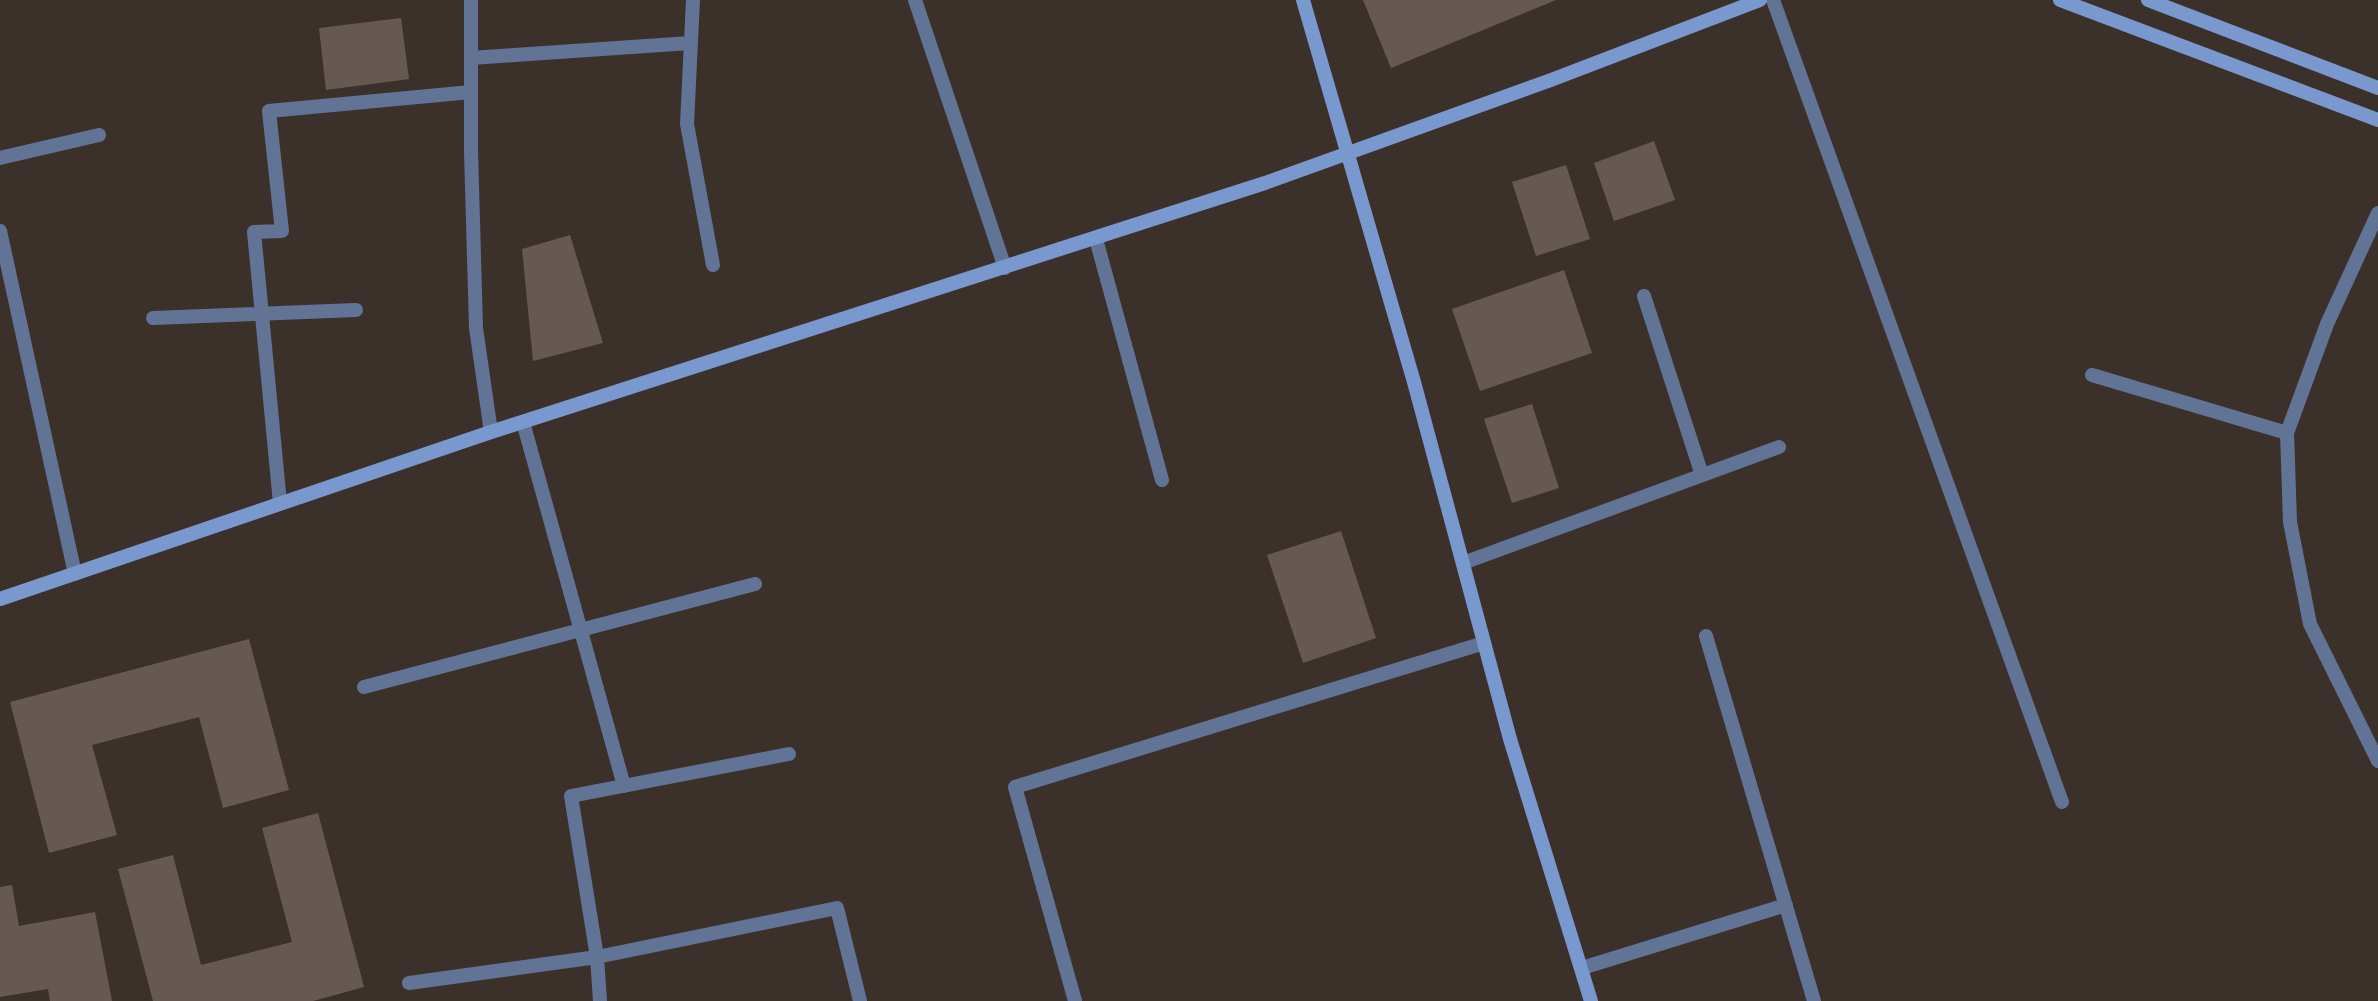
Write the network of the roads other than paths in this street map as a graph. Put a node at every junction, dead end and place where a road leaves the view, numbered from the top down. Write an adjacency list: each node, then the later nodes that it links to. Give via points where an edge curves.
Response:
1 (471, 0): 10 (street)
2 (693, 0): 9 (street)
3 (915, 0): 21 (street)
4 (1303, 0): 15 (street)
5 (1760, 0): 15 (street)
6 (1773, 0): 45 (street)
7 (2060, 0): 13 (street)
8 (2148, 0): 11 (street)
9 (690, 43): 10 (street); 20 (street, via 687,124)
10 (471, 58): 12 (street)
11 (2378, 88)
12 (471, 92): 24 (street, via 269,111 282,231 254,232); 28 (street, via 476,328)
13 (2378, 120)
14 (99, 135): 16 (street)
15 (1346, 155): 19 (street); 34 (street)
16 (0, 158)
17 (2378, 213): 29 (street, via 2327,324)
18 (0, 231): 35 (street)
19 (1096, 239): 21 (street); 32 (street)
20 (713, 265)
21 (1005, 268): 27 (street)
22 (1644, 296): 31 (street)
23 (356, 310): 24 (street)
24 (261, 314): 25 (street); 33 (street)
25 (153, 318)
26 (2092, 375): 29 (street)
27 (523, 422): 28 (street); 38 (street)
28 (491, 432): 33 (street)
29 (2287, 433): 43 (street, via 2290,522 2310,624)
30 (1779, 447): 31 (street)
31 (1702, 475): 34 (street)
32 (1163, 480)
33 (280, 503): 35 (street)
34 (1463, 563): 40 (street)
35 (75, 574): 37 (street)
36 (755, 584): 38 (street)
37 (0, 599)
38 (581, 627): 41 (street); 44 (street)
39 (1706, 636): 46 (street)
40 (1484, 643): 48 (street); 52 (street, via 1015,787)
41 (364, 687)
42 (789, 754): 44 (street)
43 (2378, 761)
44 (624, 786): 47 (street, via 571,796)
45 (2062, 802)
46 (1786, 905): 48 (street); 54 (street)
47 (597, 957): 49 (street); 50 (street); 51 (street, via 837,908)
48 (1582, 968): 53 (street)
49 (409, 983)
50 (600, 1001)
51 (860, 1001)
52 (1075, 1001)
53 (1591, 1001)
54 (1814, 1001)

